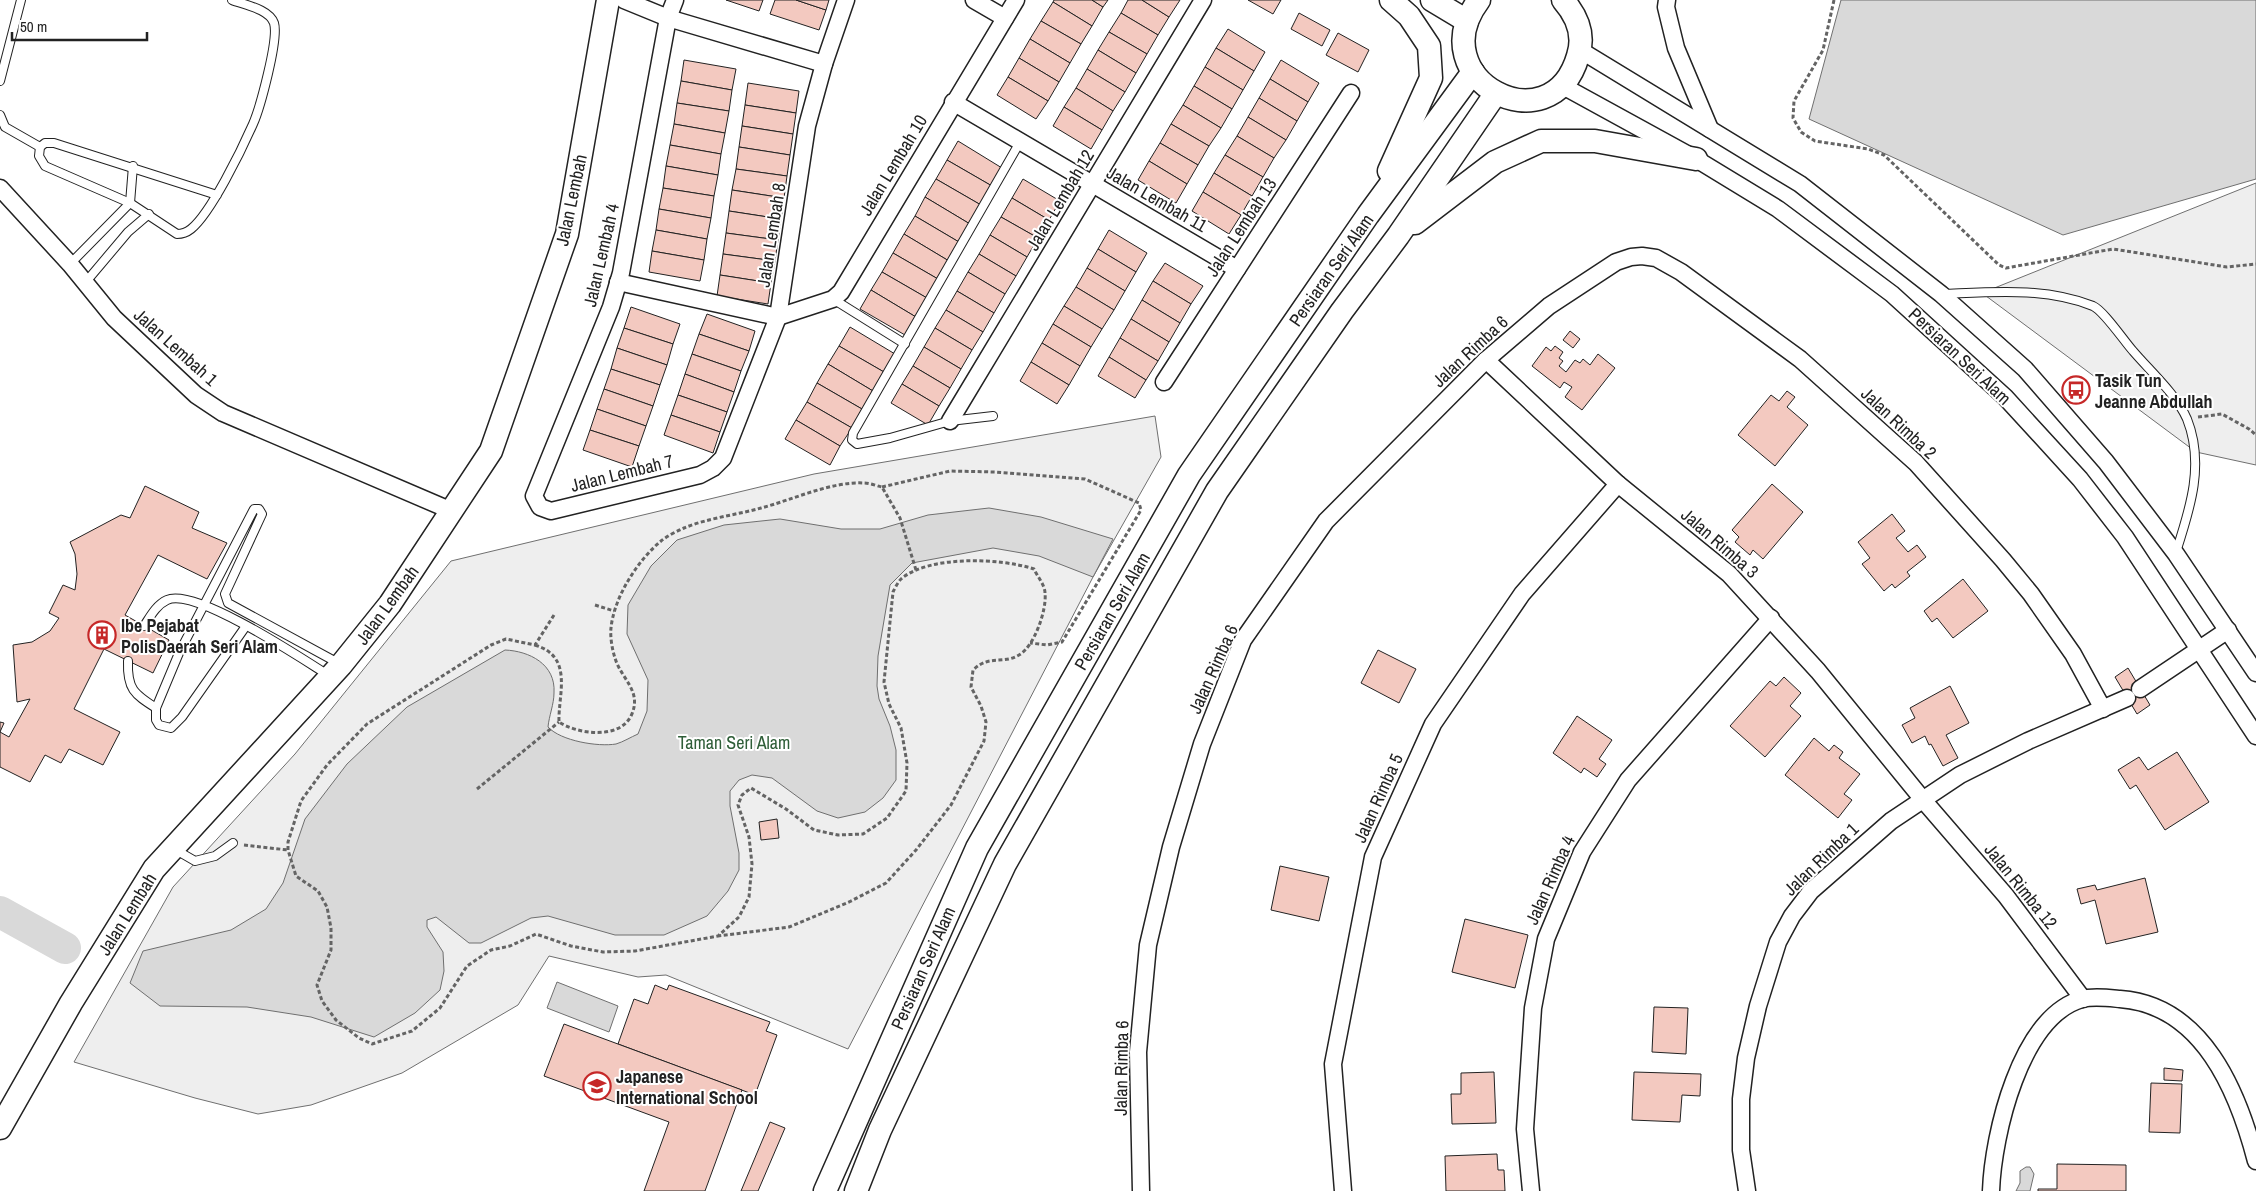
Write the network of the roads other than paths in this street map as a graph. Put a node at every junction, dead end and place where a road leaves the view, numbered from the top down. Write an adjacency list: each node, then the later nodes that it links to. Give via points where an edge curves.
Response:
1 (21, 0): 21 (lane)
2 (232, 0): 34 (lane, via 267,13 274,23 275,45 254,123)
3 (608, 0): 55 (street, Jalan Lembah, via 567,234 491,451)
4 (624, 0): 15 (street)
5 (675, 0): 15 (street, Jalan Lembah 4)
6 (846, 0): 19 (street, Jalan Lembah 8)
7 (974, 0): 16 (street)
8 (1016, 0): 16 (street, Jalan Lembah 10)
9 (1203, 0): 32 (street, Jalan Lembah 12)
10 (1391, 0): 37 (street, via 1409,16 1429,46 1431,78)
11 (1432, 0): 17 (street)
12 (1479, 0): 17 (street)
13 (1667, 0): 27 (street, via 1676,48)
14 (1572, 4): 18 (street, via 1581,33)
15 (668, 18): 19 (street); 42 (street, Jalan Lembah 4)
16 (1005, 18): 25 (street, Jalan Lembah 10)
17 (1467, 21): 20 (street, via 1465,51)
18 (1580, 50): 22 (street, via 1570,77); 27 (street, Persiaran Seri Alam)
19 (824, 64): 46 (street, Jalan Lembah 8, via 807,126)
20 (1473, 72): 24 (street, via 1488,90); 37 (street, Persiaran Seri Alam)
21 (0, 81)
22 (1561, 85): 24 (street, via 1553,92 1531,100 1508,100); 30 (street, Persiaran Seri Alam)
23 (1351, 92): 40 (street, Jalan Lembah 13)
24 (1496, 93): 38 (street, Persiaran Seri Alam)
25 (953, 102): 28 (street, Jalan Lembah 11); 45 (street, Jalan Lembah 10, via 841,292)
26 (0, 116): 29 (lane, via 5,127)
27 (1710, 129): 44 (street, Persiaran Seri Alam, via 1800,184)
28 (1020, 142): 32 (street, Jalan Lembah 11); 47 (lane)
29 (40, 147): 31 (lane, via 54,142); 35 (lane, via 39,156 45,166)
30 (1696, 160): 38 (street, via 1594,141 1542,141 1496,162); 62 (street, Persiaran Seri Alam, via 1778,209 1892,294 2005,397 2080,479 2130,545)
31 (133, 166): 34 (lane); 35 (lane)
32 (1092, 184): 40 (street, Jalan Lembah 11); 51 (street, Jalan Lembah 12)
33 (0, 188): 39 (street, Jalan Lembah 1)
34 (217, 195): 36 (lane, via 185,234 177,234)
35 (130, 203): 36 (lane); 39 (lane)
36 (150, 214): 43 (lane, via 128,232)
37 (1368, 215): 75 (street, Persiaran Seri Alam, via 1189,475 977,848)
38 (1398, 236): 76 (street, Persiaran Seri Alam, via 1217,491 1019,838 880,1130)
39 (70, 264): 43 (street, Jalan Lembah 1)
40 (1237, 269): 49 (street, Jalan Lembah 13)
41 (1602, 270): 48 (street, Jalan Rimba 6, via 1549,306); 67 (street, Jalan Rimba 2, via 1631,257 1656,258 1681,272 1800,359 1916,463 2003,560 2059,632)
42 (618, 282): 46 (street); 54 (street, Jalan Lembah 4, via 611,307 534,496)
43 (85, 283): 55 (street, Jalan Lembah 1, via 114,318 196,395 223,413)
44 (1941, 294): 56 (street, Persiaran Seri Alam, via 2044,390 2106,462); 56 (lane, via 2013,291 2053,294 2095,307 2176,400 2187,419 2196,452 2196,473)
45 (833, 299): 46 (street); 47 (lane)
46 (778, 317): 52 (street, Jalan Lembah 8, via 723,458)
47 (905, 344): 51 (lane, via 853,433 852,440 857,444 890,438)
48 (1486, 360): 53 (street, Jalan Rimba 3); 77 (street, Jalan Rimba 6, via 1326,522 1243,640 1202,744 1171,847 1148,945 1138,1052)
49 (1164, 382)
50 (993, 416): 51 (lane)
51 (950, 421)
52 (713, 468): 54 (street, Jalan Lembah 7, via 700,475 551,511)
53 (1618, 484): 58 (street, Jalan Rimba 3, via 1730,574); 78 (street, Jalan Rimba 5, via 1522,594 1433,724 1373,858 1333,1064)
54 (540, 507)
55 (452, 511): 64 (street, Jalan Lembah, via 390,604)
56 (2176, 554): 61 (street, Persiaran Seri Alam)
57 (204, 604): 59 (lane, via 182,598 167,600 155,609); 60 (lane); 64 (lane, via 247,520 254,509 259,509 262,514 225,594 228,603); 66 (lane)
58 (1771, 618): 69 (street, Jalan Rimba 3, via 1818,670); 79 (street, Jalan Rimba 4, via 1628,780 1582,852 1546,938 1533,1008 1525,1129)
59 (144, 626)
60 (246, 626): 64 (lane); 66 (lane, via 171,728 159,725)
61 (2228, 630): 62 (street, Jalan Rimba 1); 65 (street, Persiaran Seri Alam)
62 (2198, 648): 67 (street, Jalan Rimba 1, via 2134,694); 68 (street, Persiaran Seri Alam)
63 (128, 661): 66 (lane, via 127,676 136,695)
64 (336, 671): 71 (street, Jalan Lembah)
65 (2256, 673)
66 (156, 708)
67 (2103, 708): 69 (street, Jalan Rimba 1, via 1992,757)
68 (2256, 736)
69 (1924, 800): 72 (street, Jalan Rimba 12, via 2006,896); 80 (street, Jalan Rimba 1, via 1891,821 1811,891 1778,942 1758,1006 1743,1082 1741,1150)
70 (233, 843): 71 (lane, via 215,856 196,861)
71 (172, 848): 73 (street, Jalan Lembah, via 154,869 71,1003)
72 (2083, 999): 74 (street, via 2133,1000 2148,1004 2178,1020 2189,1030 2228,1079); 81 (street, via 2065,1008 2044,1026 2031,1046 2009,1092 1998,1130)
73 (0, 1128)
74 (2256, 1161)
75 (825, 1191)
76 (856, 1191)
77 (1141, 1191)
78 (1343, 1191)
79 (1531, 1191)
80 (1747, 1191)
81 (1991, 1191)

